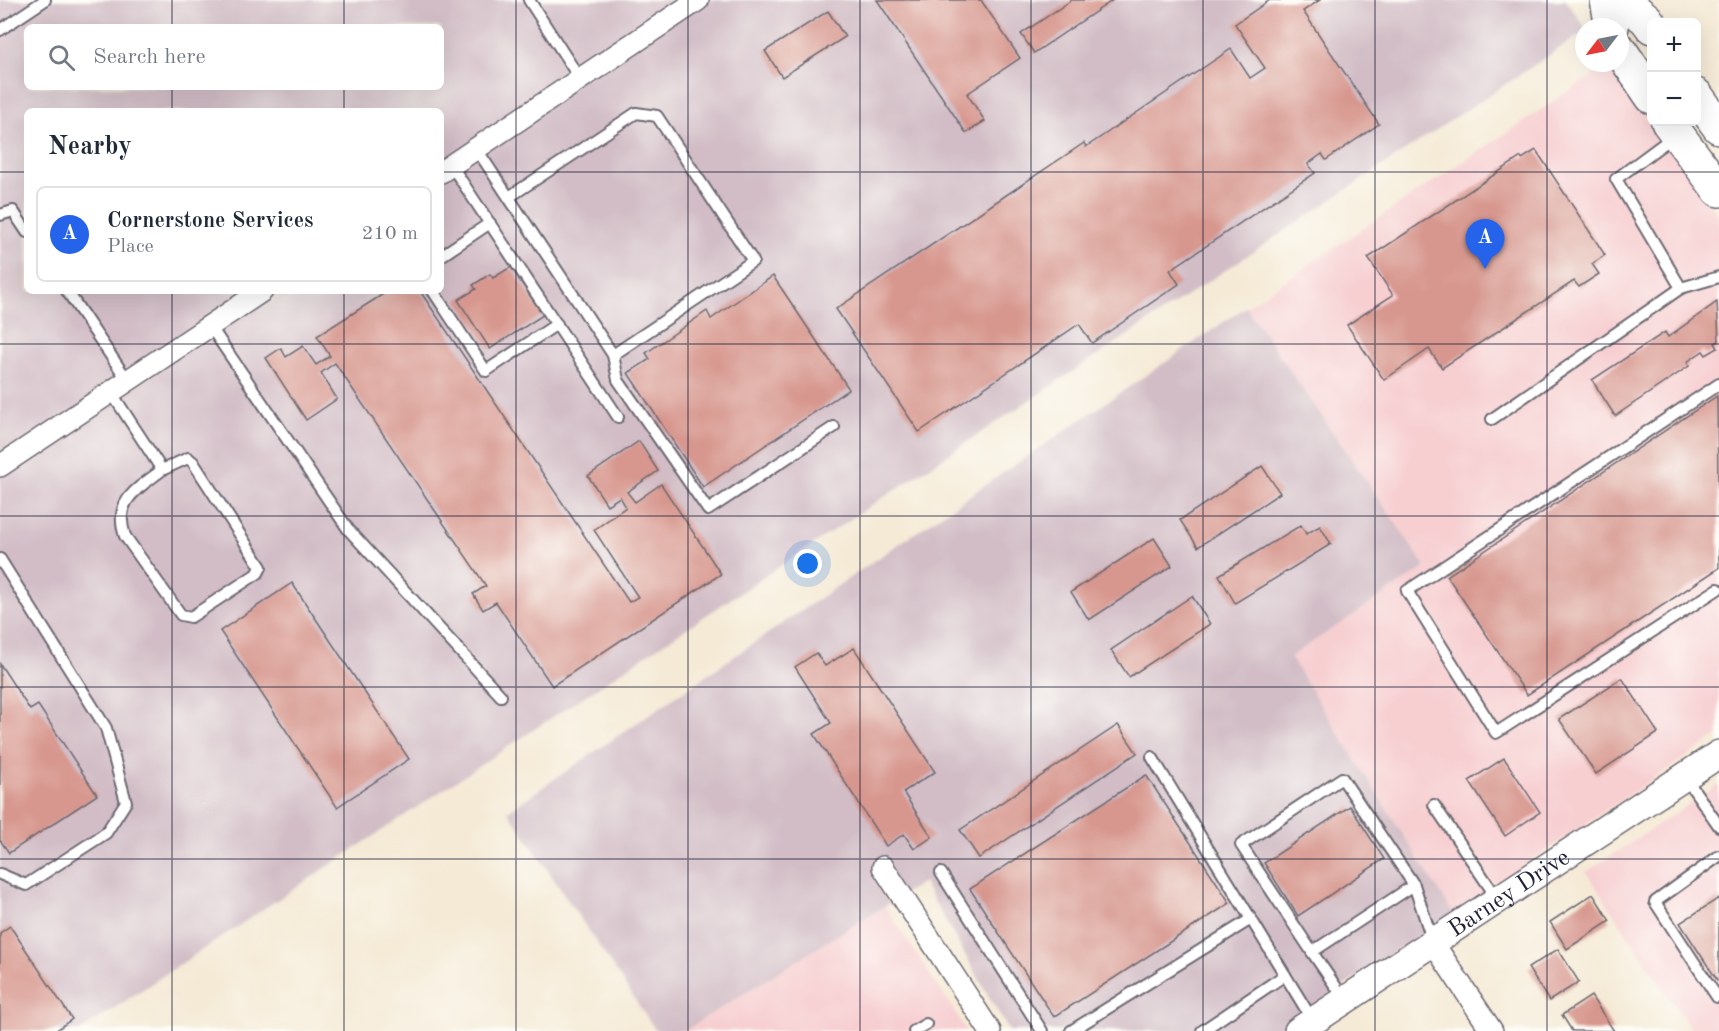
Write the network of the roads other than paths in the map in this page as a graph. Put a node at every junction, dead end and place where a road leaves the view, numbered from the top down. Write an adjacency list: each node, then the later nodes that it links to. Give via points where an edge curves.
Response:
1 (45, 0): 8 (lane)
2 (529, 0): 10 (lane)
3 (698, 0): 10 (street)
4 (1607, 0): 6 (main road)
5 (1622, 0): 7 (main road)
6 (1610, 18)
7 (1647, 20)
8 (0, 30)
9 (1629, 63): 11 (main road)
10 (580, 79): 15 (street)
11 (1647, 90)
12 (1701, 102): 13 (main road)
13 (1719, 127)
14 (1672, 128): 17 (main road); 24 (lane, via 1616,179)
15 (476, 148): 16 (street); 18 (lane)
16 (446, 168): 20 (lane)
17 (1719, 190)
18 (508, 197): 30 (lane); 30 (lane, via 636,113 657,116 747,251 753,261)
19 (0, 215): 21 (lane, via 13,211)
20 (490, 223): 22 (lane); 28 (lane)
21 (24, 228)
22 (444, 254)
23 (1719, 277): 24 (lane)
24 (1681, 288): 34 (lane)
25 (69, 294): 32 (lane)
26 (258, 294): 29 (street)
27 (435, 294): 28 (lane, via 486,372)
28 (557, 324): 33 (lane)
29 (210, 326): 32 (street); 40 (lane, via 348,529)
30 (613, 355): 35 (lane, via 618,380 708,510)
31 (1719, 384): 39 (lane, via 1407,591 1496,733)
32 (119, 386): 36 (street); 37 (lane)
33 (618, 417)
34 (1492, 419)
35 (834, 427)
36 (0, 466)
37 (162, 470): 37 (lane, via 122,507 120,521 125,536 181,615 191,617 258,573 261,567 193,462 182,459)
38 (0, 559): 49 (lane, via 106,728 126,802 106,833 26,885)
39 (1719, 589)
40 (501, 696)
41 (1719, 754): 43 (street, Barney Drive)
42 (1152, 757): 52 (lane)
43 (1685, 776): 45 (lane); 51 (street, Barney Drive)
44 (1434, 805): 51 (lane)
45 (1719, 826)
46 (1719, 856): 56 (lane, via 1654,902)
47 (883, 867): 61 (street)
48 (941, 873): 62 (lane)
49 (0, 874)
50 (1414, 885): 53 (lane); 54 (lane); 54 (lane, via 1342,778 1241,845)
51 (1497, 899): 53 (street, Barney Drive)
52 (1251, 919): 55 (lane); 63 (lane)
53 (1433, 943): 57 (street, Barney Drive); 65 (street)
54 (1312, 952): 57 (lane)
55 (1285, 975): 59 (lane); 64 (lane)
56 (1718, 998)
57 (1345, 1000): 59 (street, Barney Drive)
58 (926, 1024): 60 (lane)
59 (1306, 1026)
60 (915, 1031)
61 (990, 1031)
62 (1042, 1031)
63 (1071, 1031)
64 (1202, 1031)
65 (1492, 1031)

